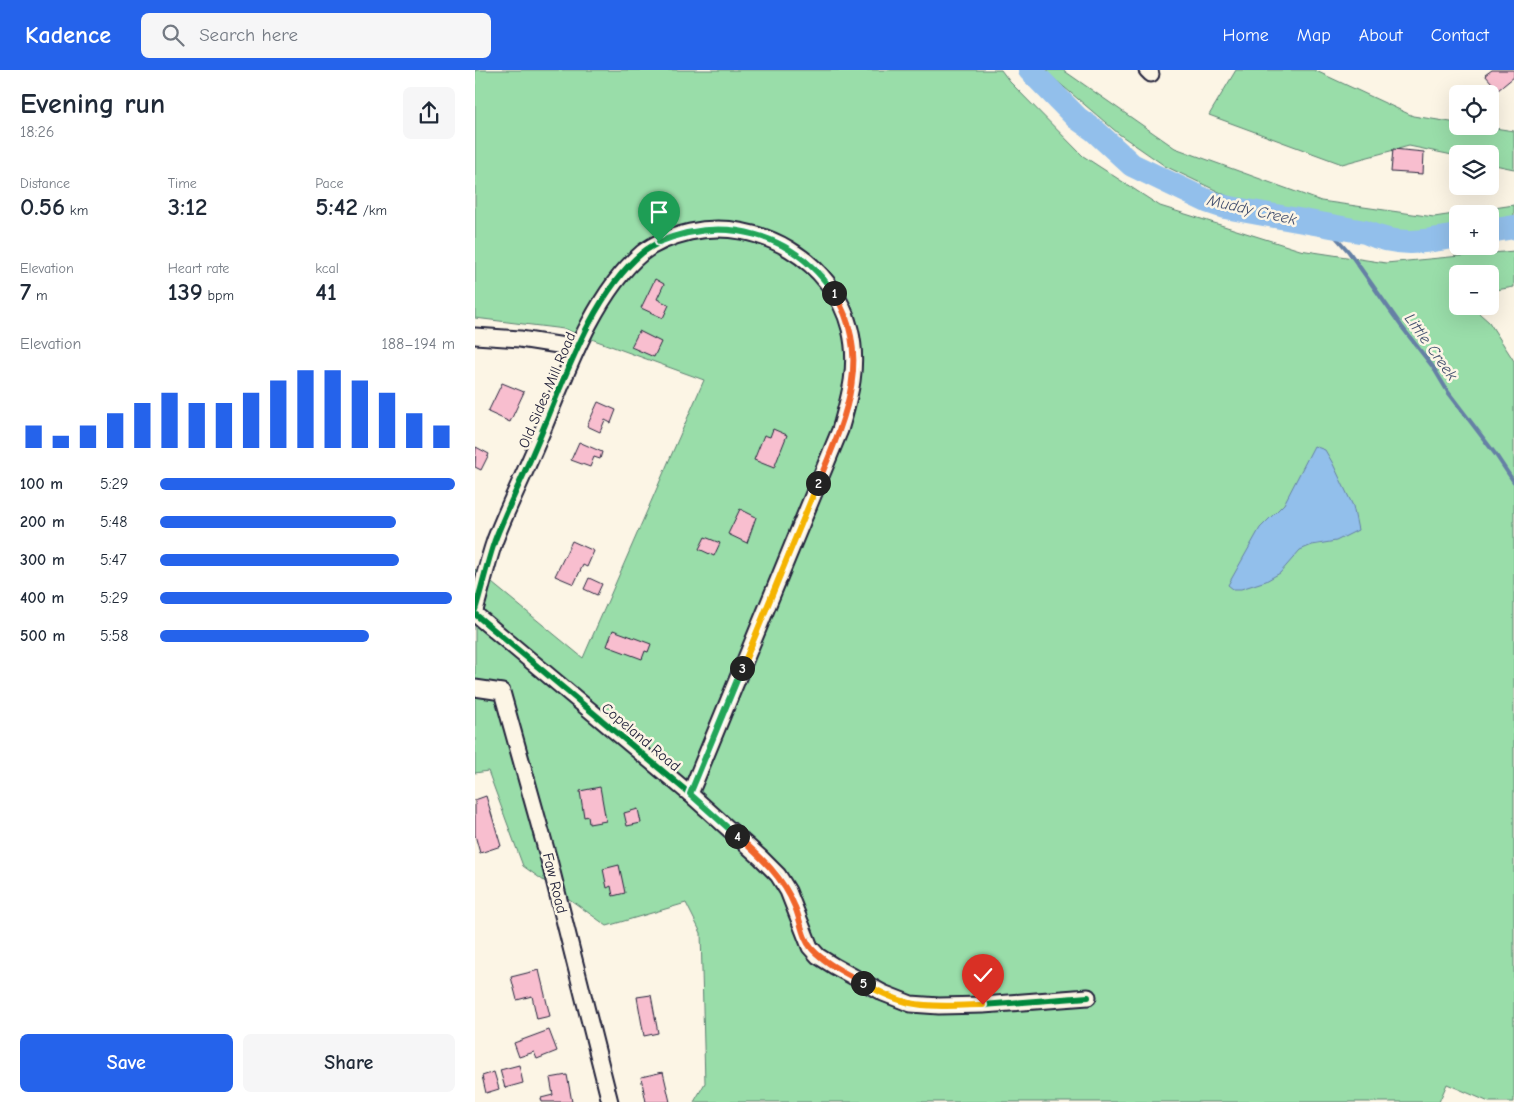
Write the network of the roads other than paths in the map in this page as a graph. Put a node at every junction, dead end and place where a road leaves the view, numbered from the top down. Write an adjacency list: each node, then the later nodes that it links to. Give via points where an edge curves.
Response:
1 (475, 336): 2 (street, Old Sides Mill Road)
2 (577, 348): 3 (street, Old Sides Mill Road, via 495,541); 6 (street, Old Sides Mill Road, via 614,284 629,265 659,242 699,230 736,230 760,236 799,254 836,295 850,328 854,371 851,395 840,430)
3 (475, 610)
4 (475, 614): 6 (street, Copeland Road)
5 (475, 688): 8 (street, Faw Road, via 501,692 549,860)
6 (690, 794): 7 (street, Copeland Road, via 778,875 795,907 805,937 818,956 883,993 911,1004 939,1006)
7 (1088, 997)
8 (610, 1102)

